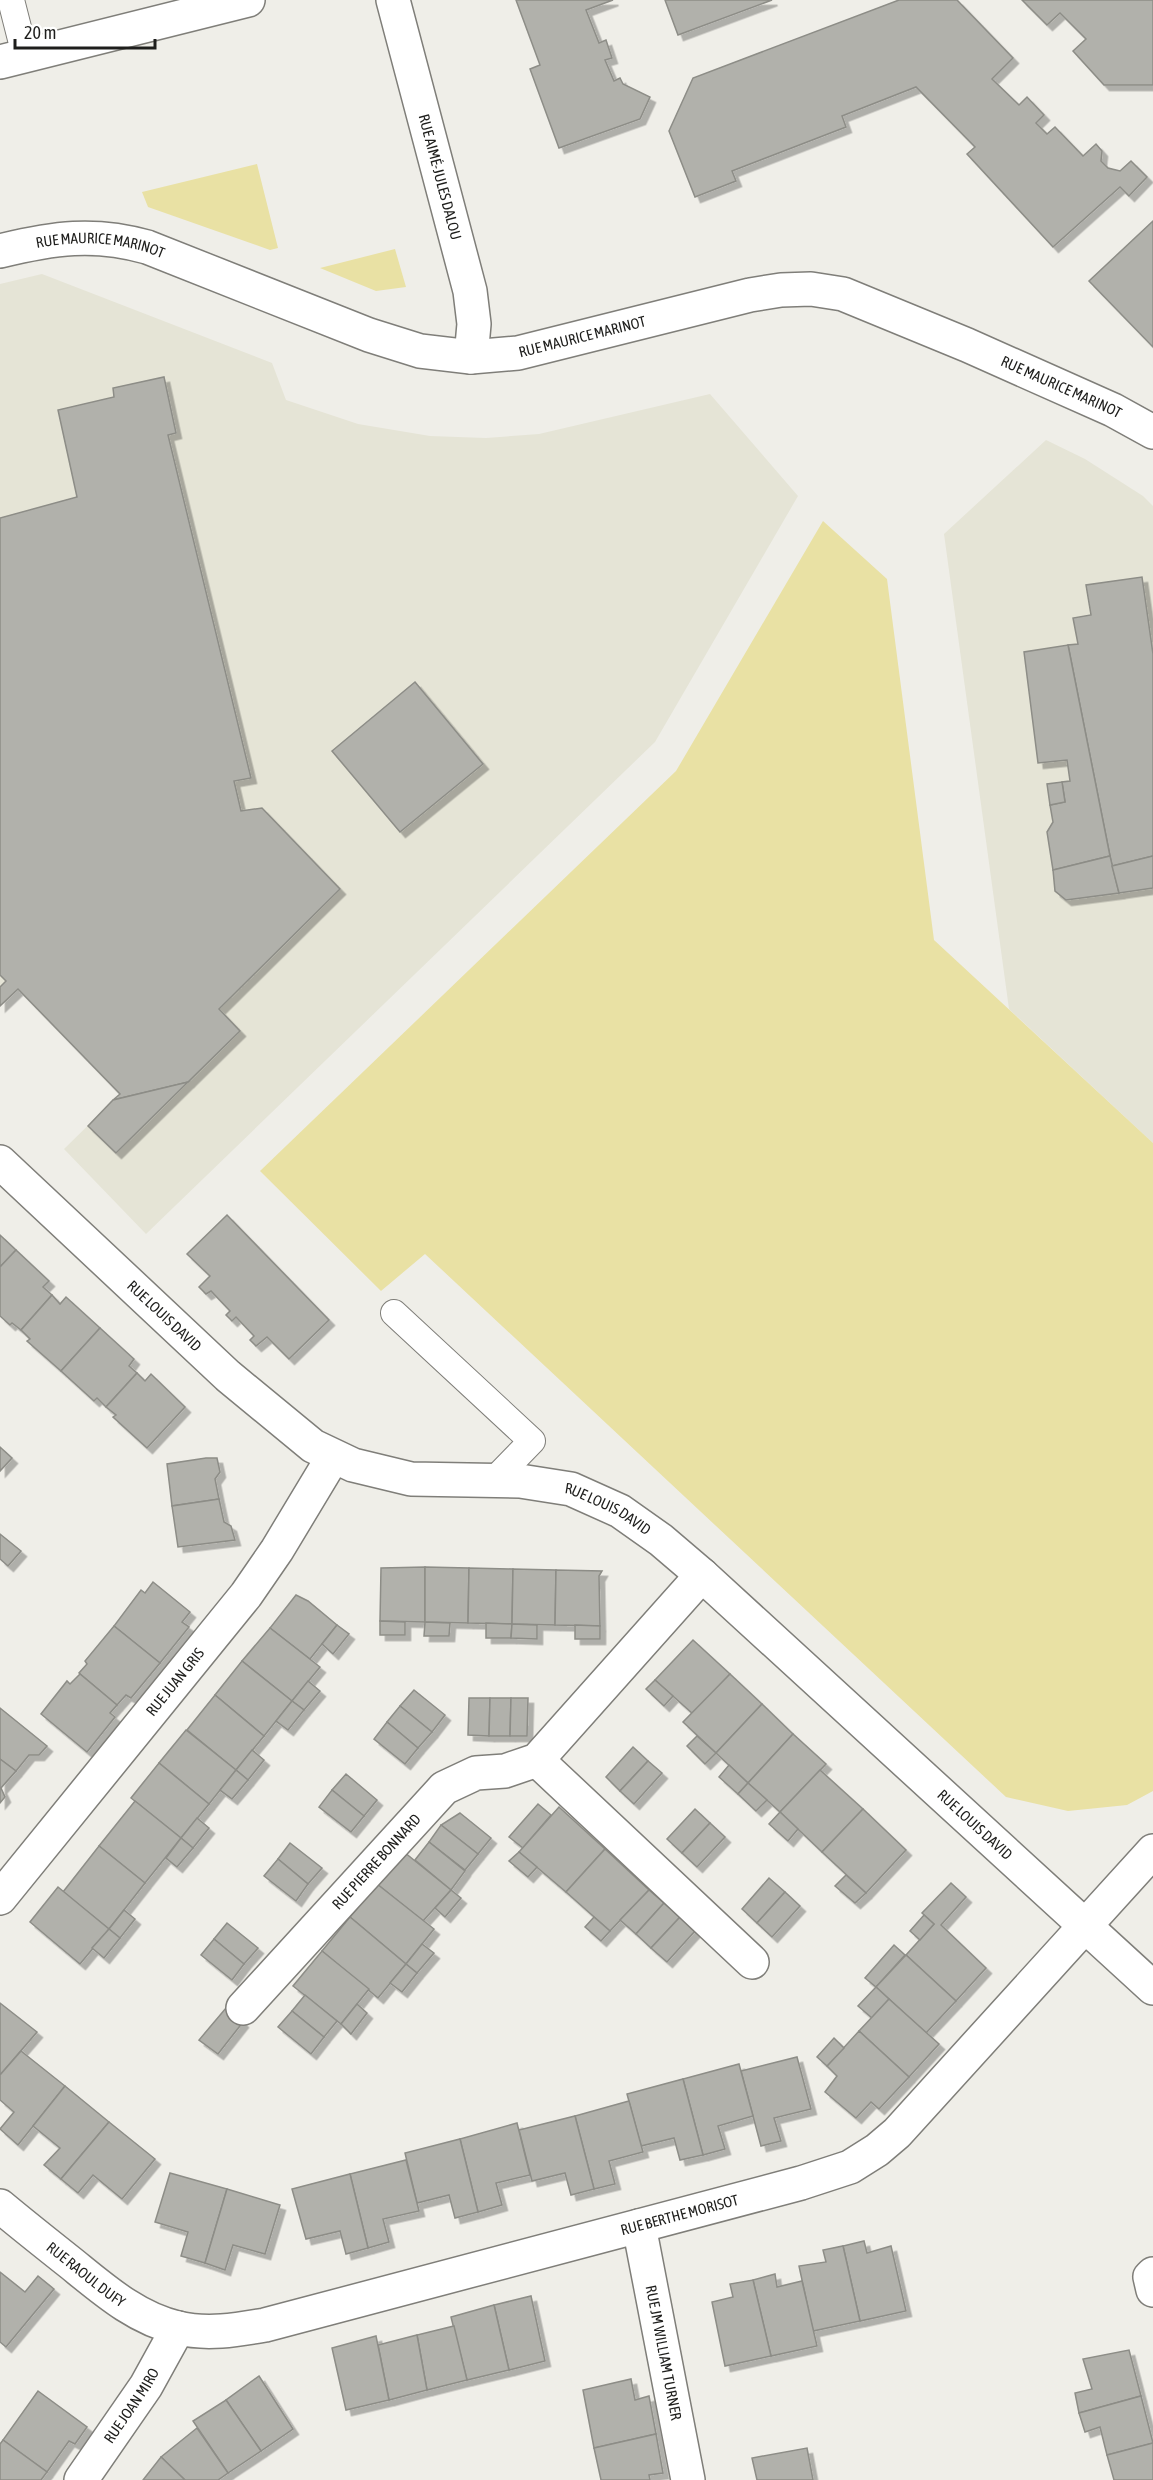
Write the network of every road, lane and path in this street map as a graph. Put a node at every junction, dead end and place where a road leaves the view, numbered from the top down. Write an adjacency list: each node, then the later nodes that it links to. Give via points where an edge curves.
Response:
1 (11, 0): 4 (lane)
2 (248, 0): 4 (street)
3 (393, 0): 6 (street, RUE AIMÉ-JULES DALOU, via 470,291 474,324)
4 (13, 58)
5 (0, 250): 6 (street, RUE MAURICE MARINOT, via 47,240 103,237 126,241 369,335 420,351)
6 (471, 357): 7 (street, RUE MAURICE MARINOT, via 518,352 750,295 811,289 843,294 919,324 1113,410)
7 (1153, 432)
8 (0, 1162): 10 (street, RUE LOUIS DAVID, via 247,1394)
9 (394, 1313): 11 (lane, via 532,1441)
10 (333, 1457): 11 (street, RUE LOUIS DAVID, via 411,1479); 15 (street, RUE JUAN GRIS, via 246,1595)
11 (494, 1480): 12 (street, RUE LOUIS DAVID, via 545,1484 596,1500 642,1526)
12 (702, 1575): 13 (street, RUE PIERRE BONNARD); 16 (street, RUE LOUIS DAVID)
13 (537, 1760): 17 (street); 19 (street, RUE PIERRE BONNARD, via 504,1771 476,1773 444,1788)
14 (1153, 1851): 16 (street, RUE BERTHE MORISOT)
15 (0, 1898)
16 (1083, 1926): 18 (street, RUE LOUIS DAVID); 21 (street, RUE BERTHE MORISOT, via 905,2125 877,2150 831,2174)
17 (752, 1962)
18 (1153, 1988)
19 (243, 2008)
20 (0, 2206): 24 (street, RUE RAOUL DUFY, via 110,2294 153,2320)
21 (639, 2226): 24 (street, RUE BERTHE MORISOT, via 265,2325 235,2330); 26 (street, RUE JM WILLIAM TURNER)
22 (1153, 2274): 23 (street)
23 (1153, 2290)
24 (178, 2328): 25 (street, RUE JOAN MIRO, via 146,2386)
25 (81, 2480)
26 (688, 2480)

